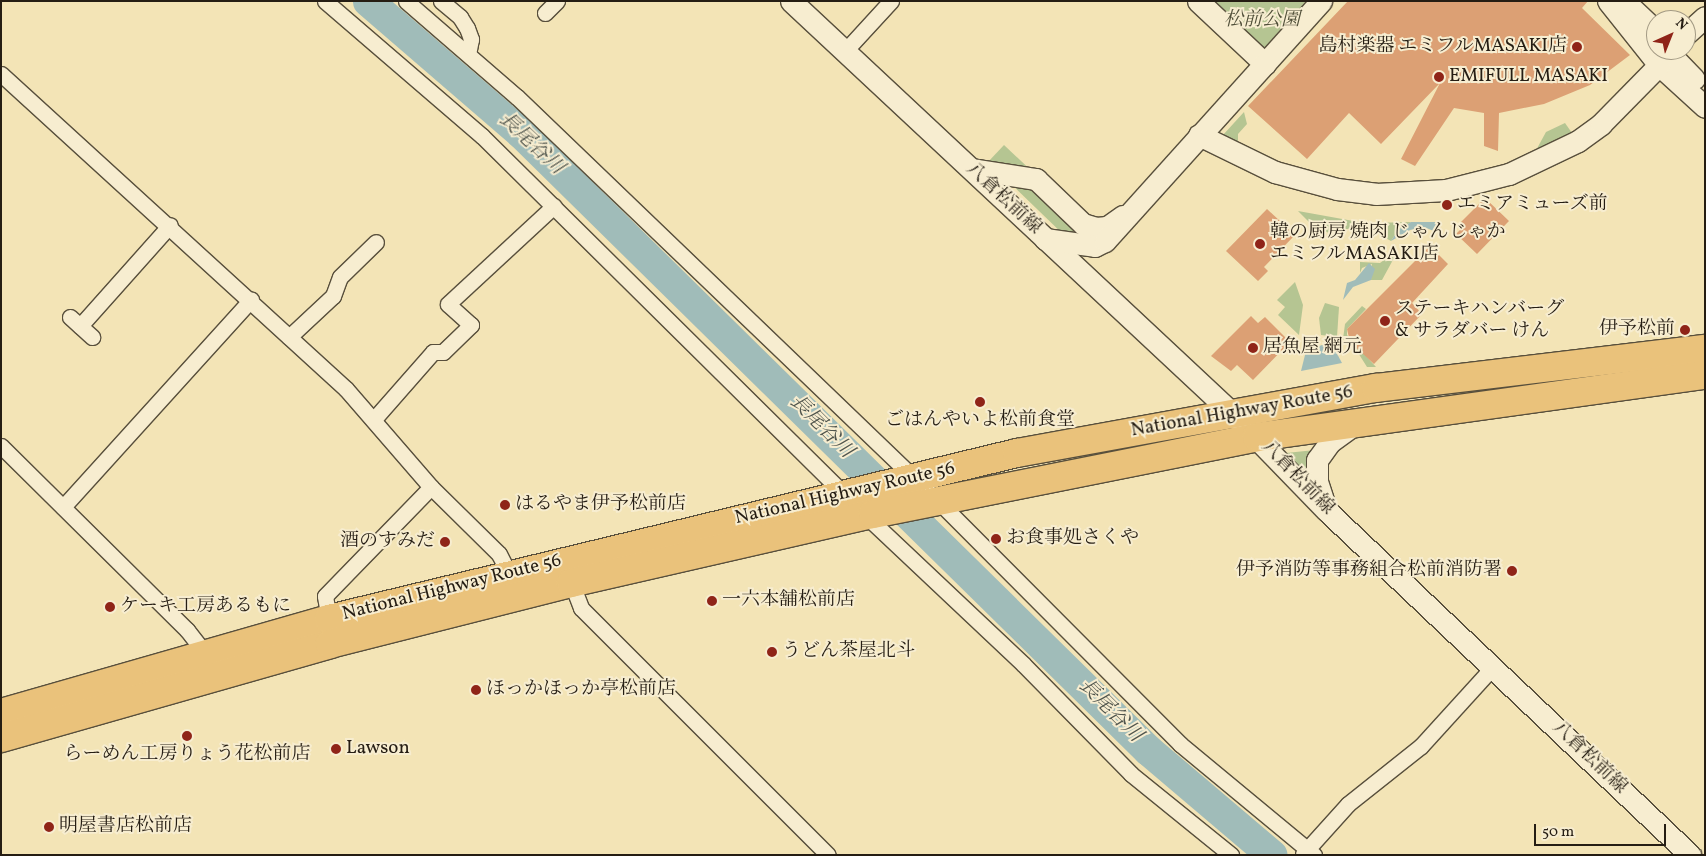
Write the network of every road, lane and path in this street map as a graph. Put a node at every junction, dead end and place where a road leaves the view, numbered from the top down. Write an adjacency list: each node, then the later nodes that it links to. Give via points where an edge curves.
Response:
1 (325, 1): 28 (street, via 429,86)
2 (406, 1): 15 (street)
3 (441, 1): 15 (street, via 460,17 467,28 471,39)
4 (556, 1): 11 (street)
5 (791, 1): 14 (street, 八倉松前線)
6 (891, 1): 14 (street)
7 (1198, 1): 20 (street)
8 (1321, 1): 20 (street)
9 (1608, 1): 13 (street)
10 (1624, 1): 12 (street)
11 (545, 13)
12 (1646, 22)
13 (1646, 38)
14 (845, 51): 27 (street, 八倉松前線)
15 (468, 54): 43 (street, via 517,97)
16 (1662, 60): 26 (street, via 1601,124 1578,141 1508,174 1446,190 1376,194 1329,187 1275,172)
17 (1667, 60): 23 (street)
18 (1673, 60): 22 (street)
19 (1685, 60): 22 (street)
20 (1264, 64): 26 (street)
21 (1, 74): 30 (street)
22 (1703, 79)
23 (1680, 85): 24 (street); 25 (street)
24 (1705, 107)
25 (1705, 115)
26 (1199, 135): 29 (street)
27 (972, 169): 29 (street, via 1036,179 1083,224 1096,228 1107,227); 31 (street, 八倉松前線)
28 (554, 206): 39 (street, via 448,304 471,325 443,352 433,352); 45 (street)
29 (1127, 213): 31 (street, via 1105,241 1095,246)
30 (170, 225): 33 (street); 34 (street, via 75,321)
31 (1045, 239): 38 (street, 八倉松前線)
32 (376, 242): 35 (street, via 340,277 332,296)
33 (251, 300): 35 (street); 47 (street)
34 (92, 337)
35 (289, 337): 39 (street)
36 (1705, 350): 38 (highway, National Highway Route 56, via 1376,388)
37 (1705, 374): 40 (highway, National Highway Route 56)
38 (1232, 413): 41 (street, 八倉松前線); 43 (highway, National Highway Route 56)
39 (375, 418): 44 (street)
40 (1356, 423): 41 (highway, National Highway Route 56); 48 (street, via 1330,442 1317,460 1317,482)
41 (1257, 437): 46 (highway, National Highway Route 56); 48 (street, 八倉松前線)
42 (1, 446): 47 (street)
43 (908, 478): 45 (highway, National Highway Route 56); 46 (street)
44 (430, 487): 51 (street, via 499,554); 52 (street, via 325,596)
45 (846, 493): 49 (street); 50 (highway, National Highway Route 56)
46 (934, 502): 49 (highway, National Highway Route 56); 57 (street, via 1180,744)
47 (63, 507): 53 (street)
48 (1326, 510): 54 (street, 八倉松前線)
49 (870, 515): 50 (highway, National Highway Route 56); 60 (street, via 1131,774)
50 (568, 572): 51 (highway, National Highway Route 56); 53 (highway, National Highway Route 56); 59 (street, via 581,608)
51 (509, 574): 52 (highway, National Highway Route 56)
52 (329, 619): 53 (highway, National Highway Route 56)
53 (212, 664): 55 (highway, National Highway Route 56); 56 (highway, National Highway Route 56)
54 (1492, 667): 57 (street, via 1421,746 1348,804); 58 (street, 八倉松前線)
55 (1, 713)
56 (1, 738)
57 (1307, 852)
58 (1688, 854)
59 (828, 855)
60 (1230, 855)

